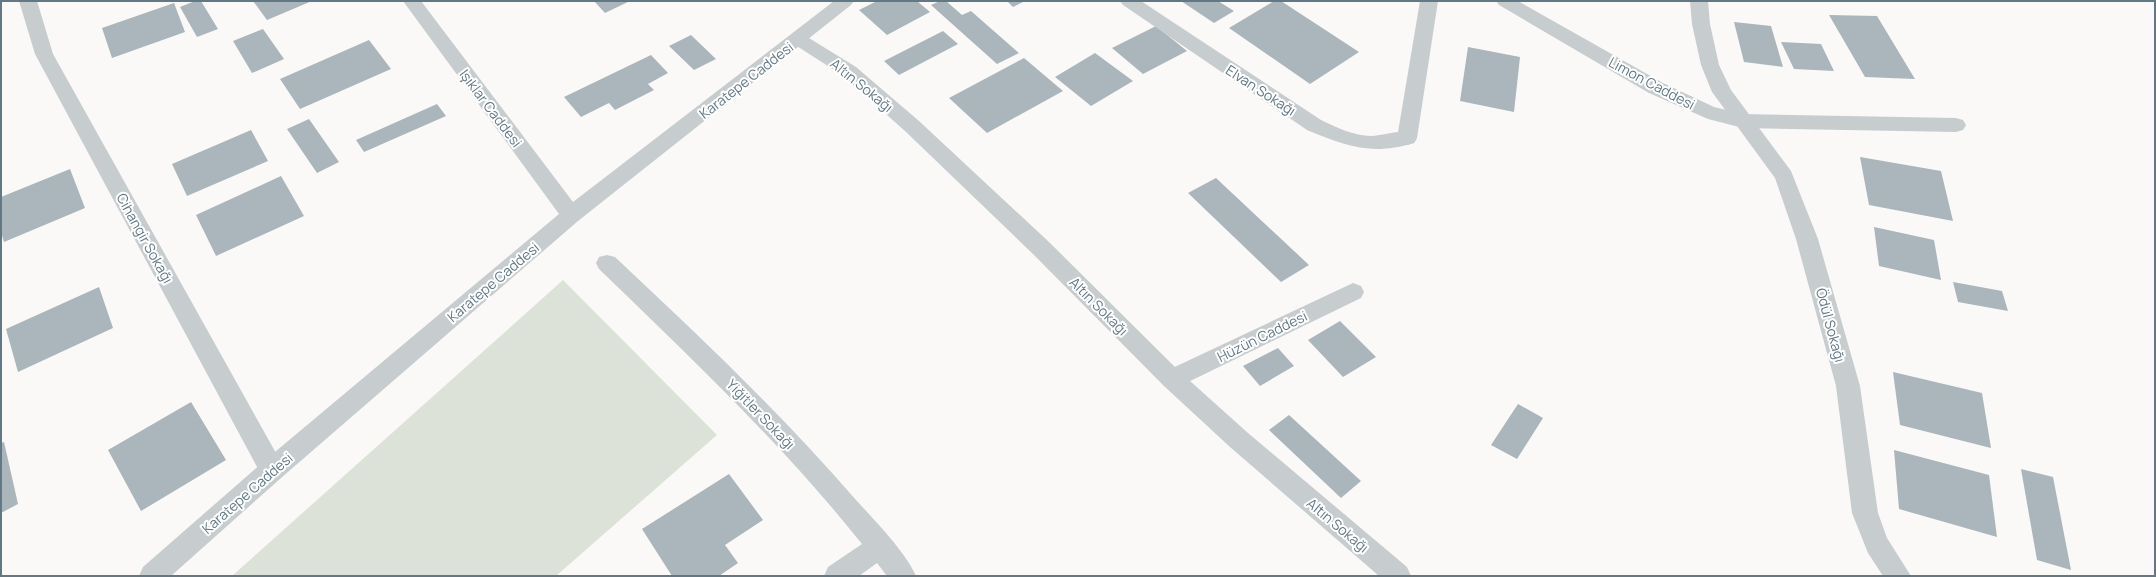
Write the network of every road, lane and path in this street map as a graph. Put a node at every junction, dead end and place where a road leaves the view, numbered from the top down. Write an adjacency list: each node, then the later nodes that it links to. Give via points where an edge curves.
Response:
1 (28, 1): 15 (street, Cihangir Sokağı, via 44,54)
2 (412, 1): 11 (street, Işıklar Caddesi)
3 (845, 1): 8 (street, Karatepe Caddesi)
4 (1129, 1): 5 (street, Elvan Sokağı, via 1314,125 1345,138 1370,143 1407,138)
5 (1429, 1)
6 (1505, 1): 9 (street, Limon Caddesi, via 1656,88 1708,112)
7 (1699, 1): 9 (street, Ödül Sokağı, via 1710,65 1722,92)
8 (798, 39): 11 (street, Karatepe Caddesi); 14 (street, Altın Sokağı, via 849,71 912,126 1041,248)
9 (1743, 121): 10 (street, Limon Caddesi); 21 (street, Ödül Sokağı, via 1784,176 1807,239 1848,386 1865,513 1877,545)
10 (1956, 125)
11 (571, 215): 15 (street, Karatepe Caddesi)
12 (607, 263): 16 (street, Yiğitler Sokağı, via 722,372 820,475)
13 (1353, 292): 14 (street, Hüzün Caddesi)
14 (1172, 379): 20 (street, Altın Sokağı)
15 (272, 470): 17 (street, Karatepe Caddesi)
16 (880, 546): 18 (street); 19 (street, Yiğitler Sokağı)
17 (152, 576)
18 (837, 576)
19 (903, 576)
20 (1398, 576)
21 (1898, 576)

